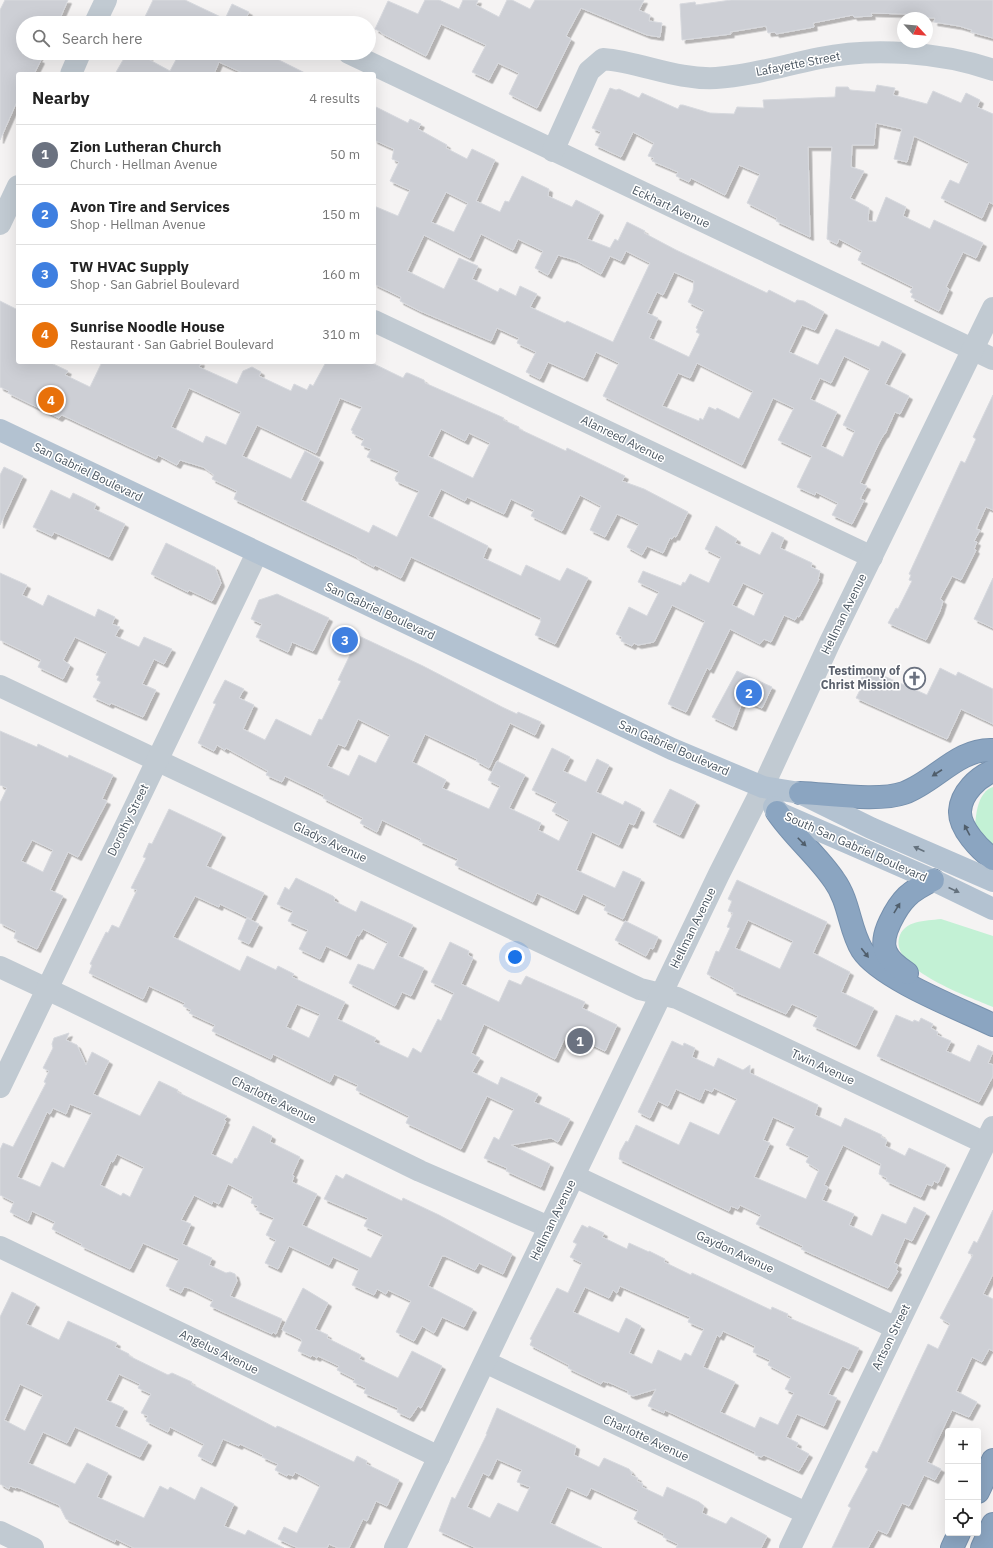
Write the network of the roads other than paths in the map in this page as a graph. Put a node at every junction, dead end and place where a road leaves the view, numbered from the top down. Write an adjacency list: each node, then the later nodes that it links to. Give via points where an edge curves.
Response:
1 (106, 0): 2 (street)
2 (98, 16)
3 (77, 60): 6 (street)
4 (364, 60): 7 (street, Eckhart Avenue)
5 (993, 70): 7 (street, Lafayette Street, via 944,56 885,52 853,53 716,78 687,77 650,70 622,61 603,59 589,71)
6 (71, 72)
7 (553, 151): 12 (street, Eckhart Avenue)
8 (16, 190): 9 (street)
9 (0, 224)
10 (993, 308): 12 (street, Hellman Avenue)
11 (376, 321): 16 (street, Alanreed Avenue)
12 (974, 350): 13 (street, Eckhart Avenue); 16 (street, Hellman Avenue)
13 (993, 359)
14 (0, 430): 15 (main road, San Gabriel Boulevard)
15 (257, 553): 19 (street, Dorothy Street); 21 (main road, San Gabriel Boulevard, via 672,749)
16 (872, 557): 21 (street, Hellman Avenue)
17 (0, 686): 19 (street, Gladys Avenue)
18 (993, 750): 22 (highway, one-way to 22, via 970,752 904,793 867,797)
19 (157, 761): 29 (street, Dorothy Street); 30 (street, Gladys Avenue, via 640,990)
20 (993, 771): 24 (highway, one-way to 20, via 978,847 963,823 960,811 973,784)
21 (763, 787): 22 (main road, South San Gabriel Boulevard); 23 (main road, South San Gabriel Boulevard); 30 (street, Hellman Avenue)
22 (800, 793): 26 (main road, South San Gabriel Boulevard, one-way to 22, via 871,828)
23 (777, 812): 25 (main road, South San Gabriel Boulevard); 32 (highway, one-way to 32, via 788,829 834,879 843,894 862,950 871,960 900,981)
24 (993, 859)
25 (933, 880): 27 (main road, South San Gabriel Boulevard, one-way to 27); 31 (highway, one-way to 25, via 909,975 896,967 887,956 883,944 897,906 916,888)
26 (993, 881)
27 (993, 909)
28 (0, 967): 29 (street, Charlotte Avenue)
29 (47, 990): 33 (street, Dorothy Street); 36 (street, Charlotte Avenue, via 387,1155)
30 (661, 995): 34 (street, Twin Avenue, via 677,998); 35 (street, Hellman Avenue)
31 (993, 1017)
32 (993, 1025)
33 (0, 1087)
34 (989, 1135): 38 (street, Artson Street)
35 (574, 1176): 36 (street, Hellman Avenue); 38 (street, Gaydon Avenue)
36 (549, 1227): 39 (street, Hellman Avenue)
37 (0, 1247): 40 (street, Angelus Avenue)
38 (896, 1328): 43 (street, Artson Street)
39 (485, 1362): 40 (street, Hellman Avenue); 43 (street, Charlotte Avenue)
40 (439, 1457): 47 (street, Hellman Avenue)
41 (993, 1460): 42 (highway)
42 (981, 1486)
43 (806, 1513): 49 (street, Artson Street)
44 (993, 1524): 51 (highway)
45 (0, 1532): 48 (street)
46 (958, 1536): 50 (highway)
47 (397, 1547)
48 (33, 1548)
49 (790, 1548)
50 (952, 1548)
51 (982, 1548)

